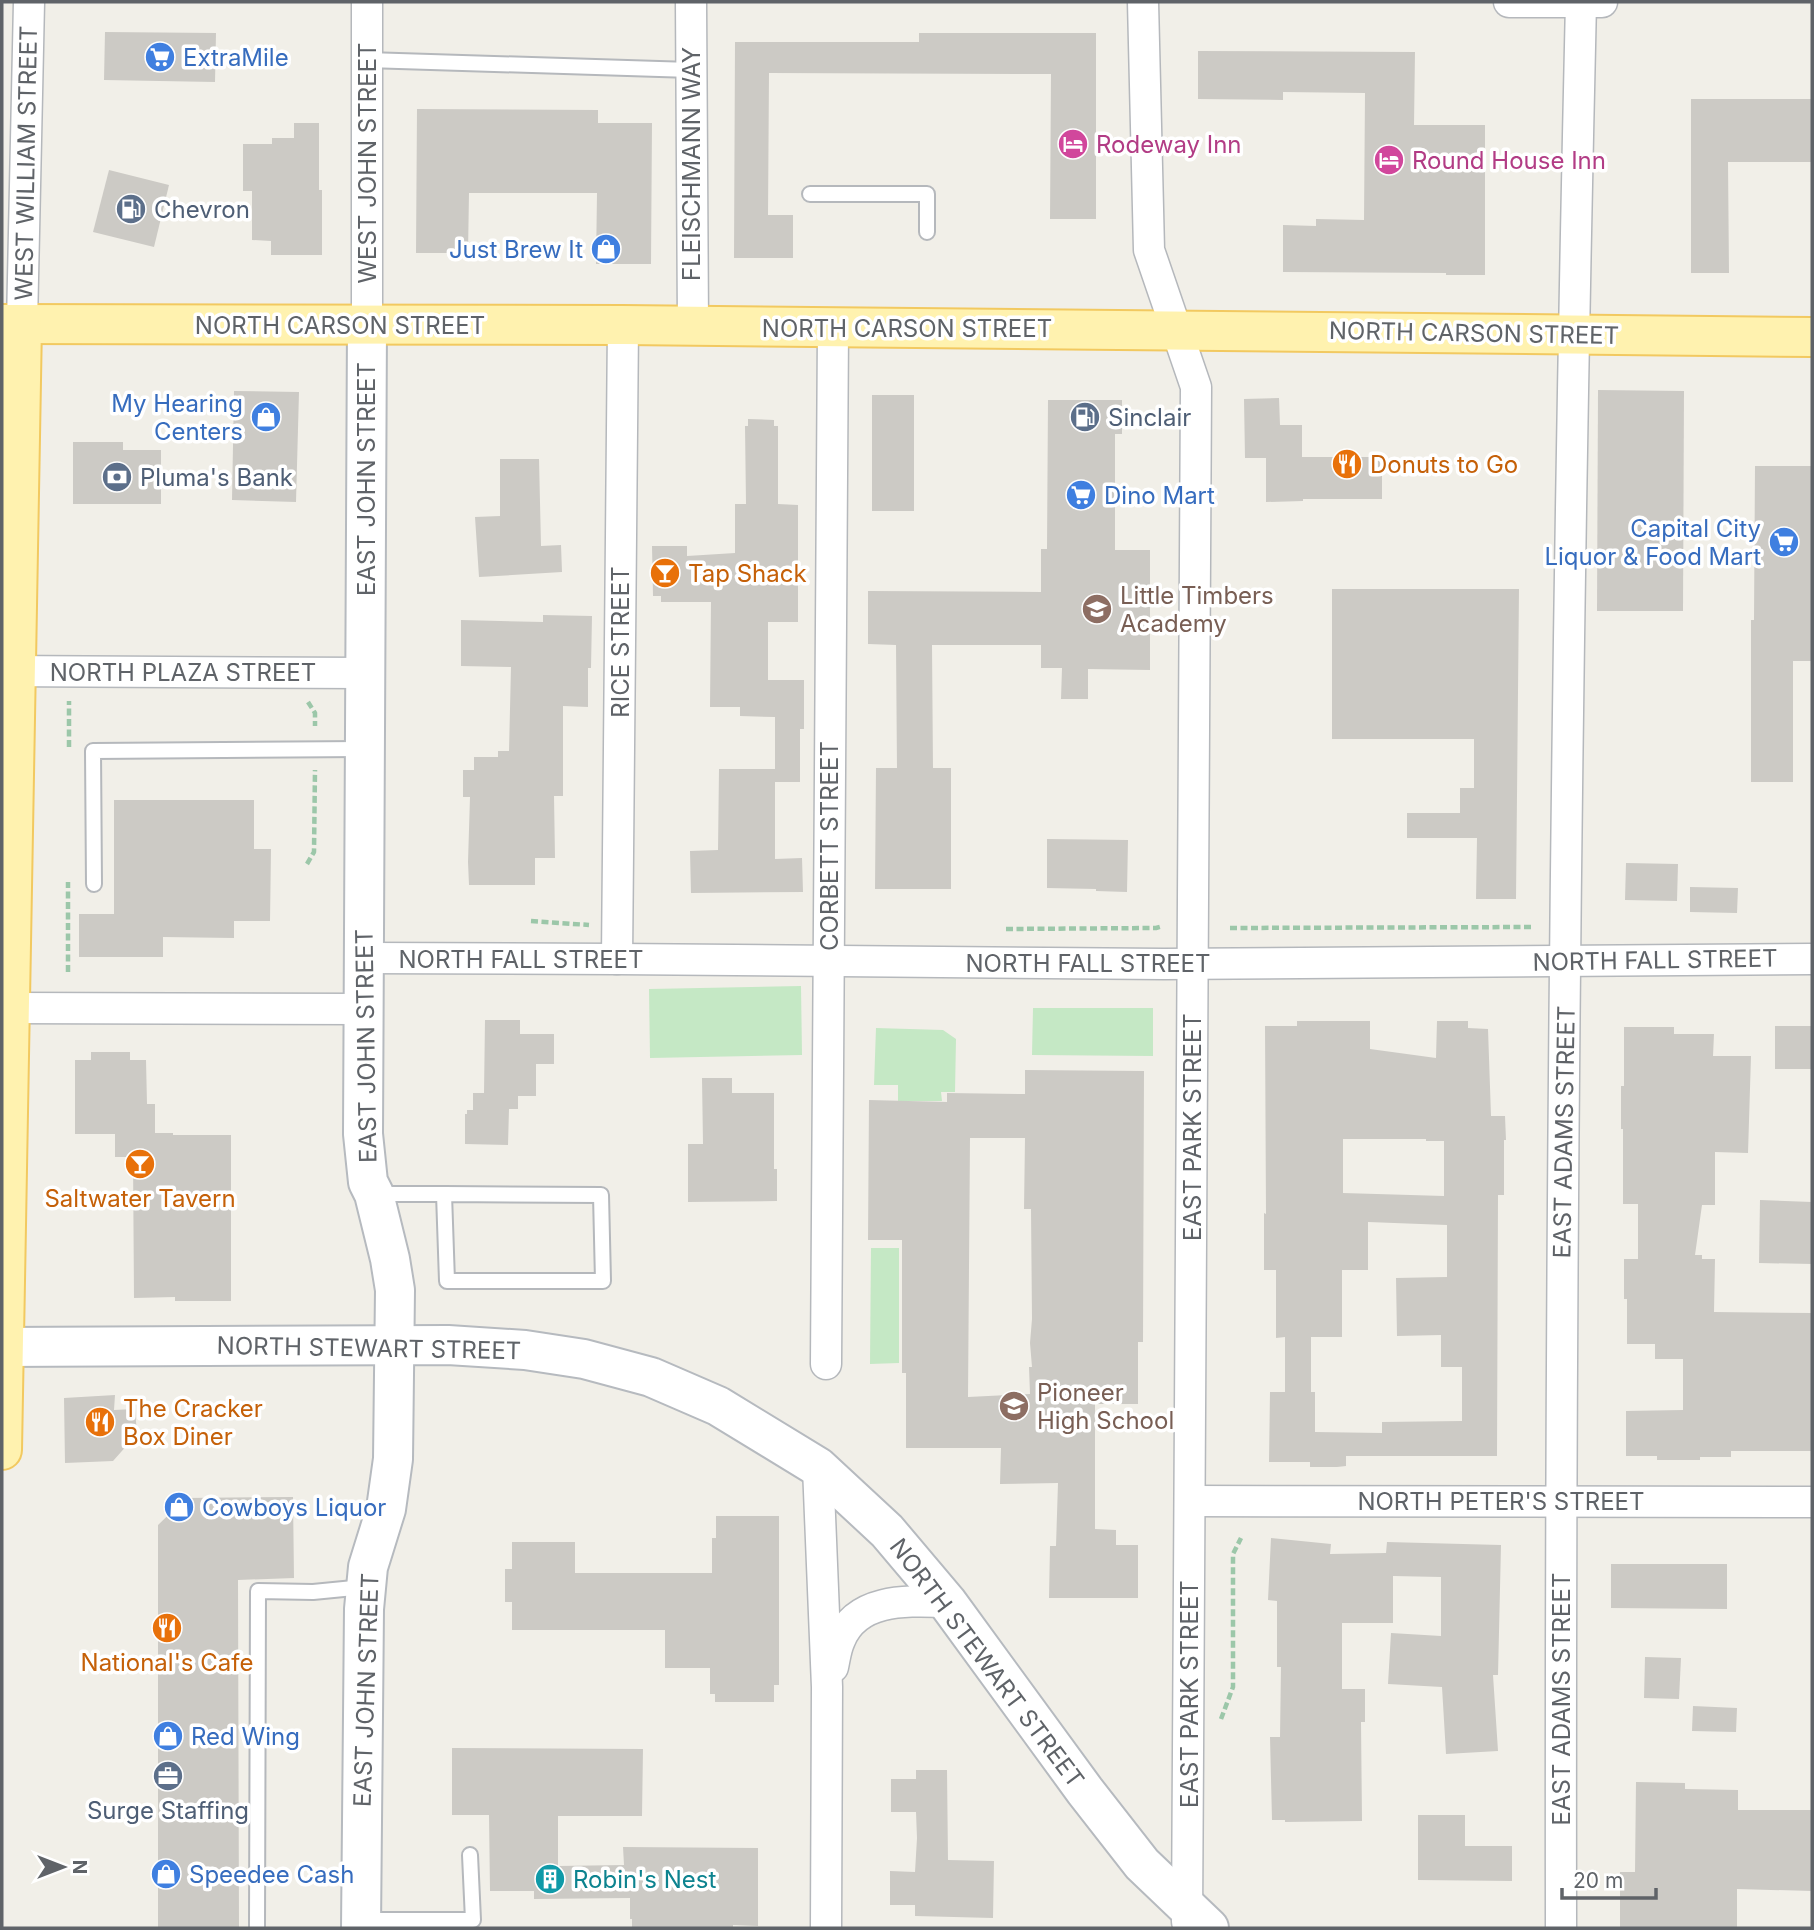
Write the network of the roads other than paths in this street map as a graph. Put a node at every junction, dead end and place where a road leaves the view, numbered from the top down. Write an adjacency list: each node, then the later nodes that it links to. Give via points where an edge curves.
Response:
1 (29, 2): 12 (street, WEST WILLIAM STREET)
2 (367, 2): 8 (street, WEST JOHN STREET)
3 (691, 2): 9 (street, FLEISCHMANN WAY)
4 (1143, 2): 17 (street, EAST PARK STREET, via 1149,250)
5 (1509, 2): 6 (street)
6 (1581, 2): 7 (street); 18 (street, EAST ADAMS STREET)
7 (1602, 2)
8 (367, 60): 9 (lane); 13 (street, WEST JOHN STREET)
9 (691, 70): 15 (street, FLEISCHMANN WAY)
10 (810, 194): 11 (lane, via 927,194)
11 (927, 232)
12 (12, 324): 13 (main road, NORTH CARSON STREET); 20 (main road)
13 (367, 325): 14 (main road, NORTH CARSON STREET); 21 (street, EAST JOHN STREET)
14 (622, 325): 15 (main road, NORTH CARSON STREET); 25 (street, RICE STREET)
15 (692, 326): 16 (main road, NORTH CARSON STREET)
16 (833, 328): 17 (main road, NORTH CARSON STREET); 27 (street, CORBETT STREET)
17 (1178, 329): 18 (main road, NORTH CARSON STREET); 29 (street, EAST PARK STREET, via 1196,387)
18 (1573, 335): 19 (main road, NORTH CARSON STREET); 28 (street, EAST ADAMS STREET)
19 (1812, 337)
20 (9, 671): 21 (street, NORTH PLAZA STREET); 30 (main road)
21 (364, 673): 22 (street, EAST JOHN STREET)
22 (364, 749): 23 (lane, via 93,751); 24 (street, EAST JOHN STREET)
23 (94, 884)
24 (364, 958): 25 (street, NORTH FALL STREET); 31 (street, EAST JOHN STREET)
25 (617, 959): 27 (street, NORTH FALL STREET)
26 (1812, 959): 28 (street, NORTH FALL STREET)
27 (828, 961): 29 (street, NORTH FALL STREET); 36 (street, CORBETT STREET)
28 (1566, 961): 29 (street, NORTH FALL STREET); 40 (street, EAST ADAMS STREET)
29 (1192, 964): 39 (street, EAST PARK STREET)
30 (10, 1008): 31 (street); 35 (main road)
31 (363, 1009): 32 (street, EAST JOHN STREET, via 363,1134 368,1182)
32 (374, 1194): 33 (lane); 34 (street, EAST JOHN STREET, via 395,1290)
33 (444, 1194): 33 (lane, via 447,1281 603,1281 601,1195)
34 (395, 1345): 35 (street, NORTH STEWART STREET); 38 (street, NORTH STEWART STREET, via 525,1350 584,1359 651,1377 718,1406); 42 (street, EAST JOHN STREET, via 393,1459)
35 (2, 1347): 37 (main road)
36 (826, 1364)
37 (2, 1450)
38 (818, 1467): 43 (street, NORTH STEWART STREET, via 887,1531); 44 (street)
39 (1190, 1501): 40 (street, NORTH PETER'S STREET); 46 (street, EAST PARK STREET)
40 (1560, 1502): 41 (street, NORTH PETER'S STREET); 50 (street, EAST ADAMS STREET)
41 (1812, 1502)
42 (366, 1587): 47 (street, EAST JOHN STREET); 48 (lane, via 258,1591)
43 (947, 1602): 44 (street, via 888,1602 861,1615 840,1639); 46 (street, NORTH STEWART STREET, via 1085,1791)
44 (827, 1687): 49 (street)
45 (470, 1855): 47 (lane, via 473,1920)
46 (1194, 1922)
47 (361, 1924)
48 (257, 1928)
49 (826, 1928)
50 (1561, 1928)

